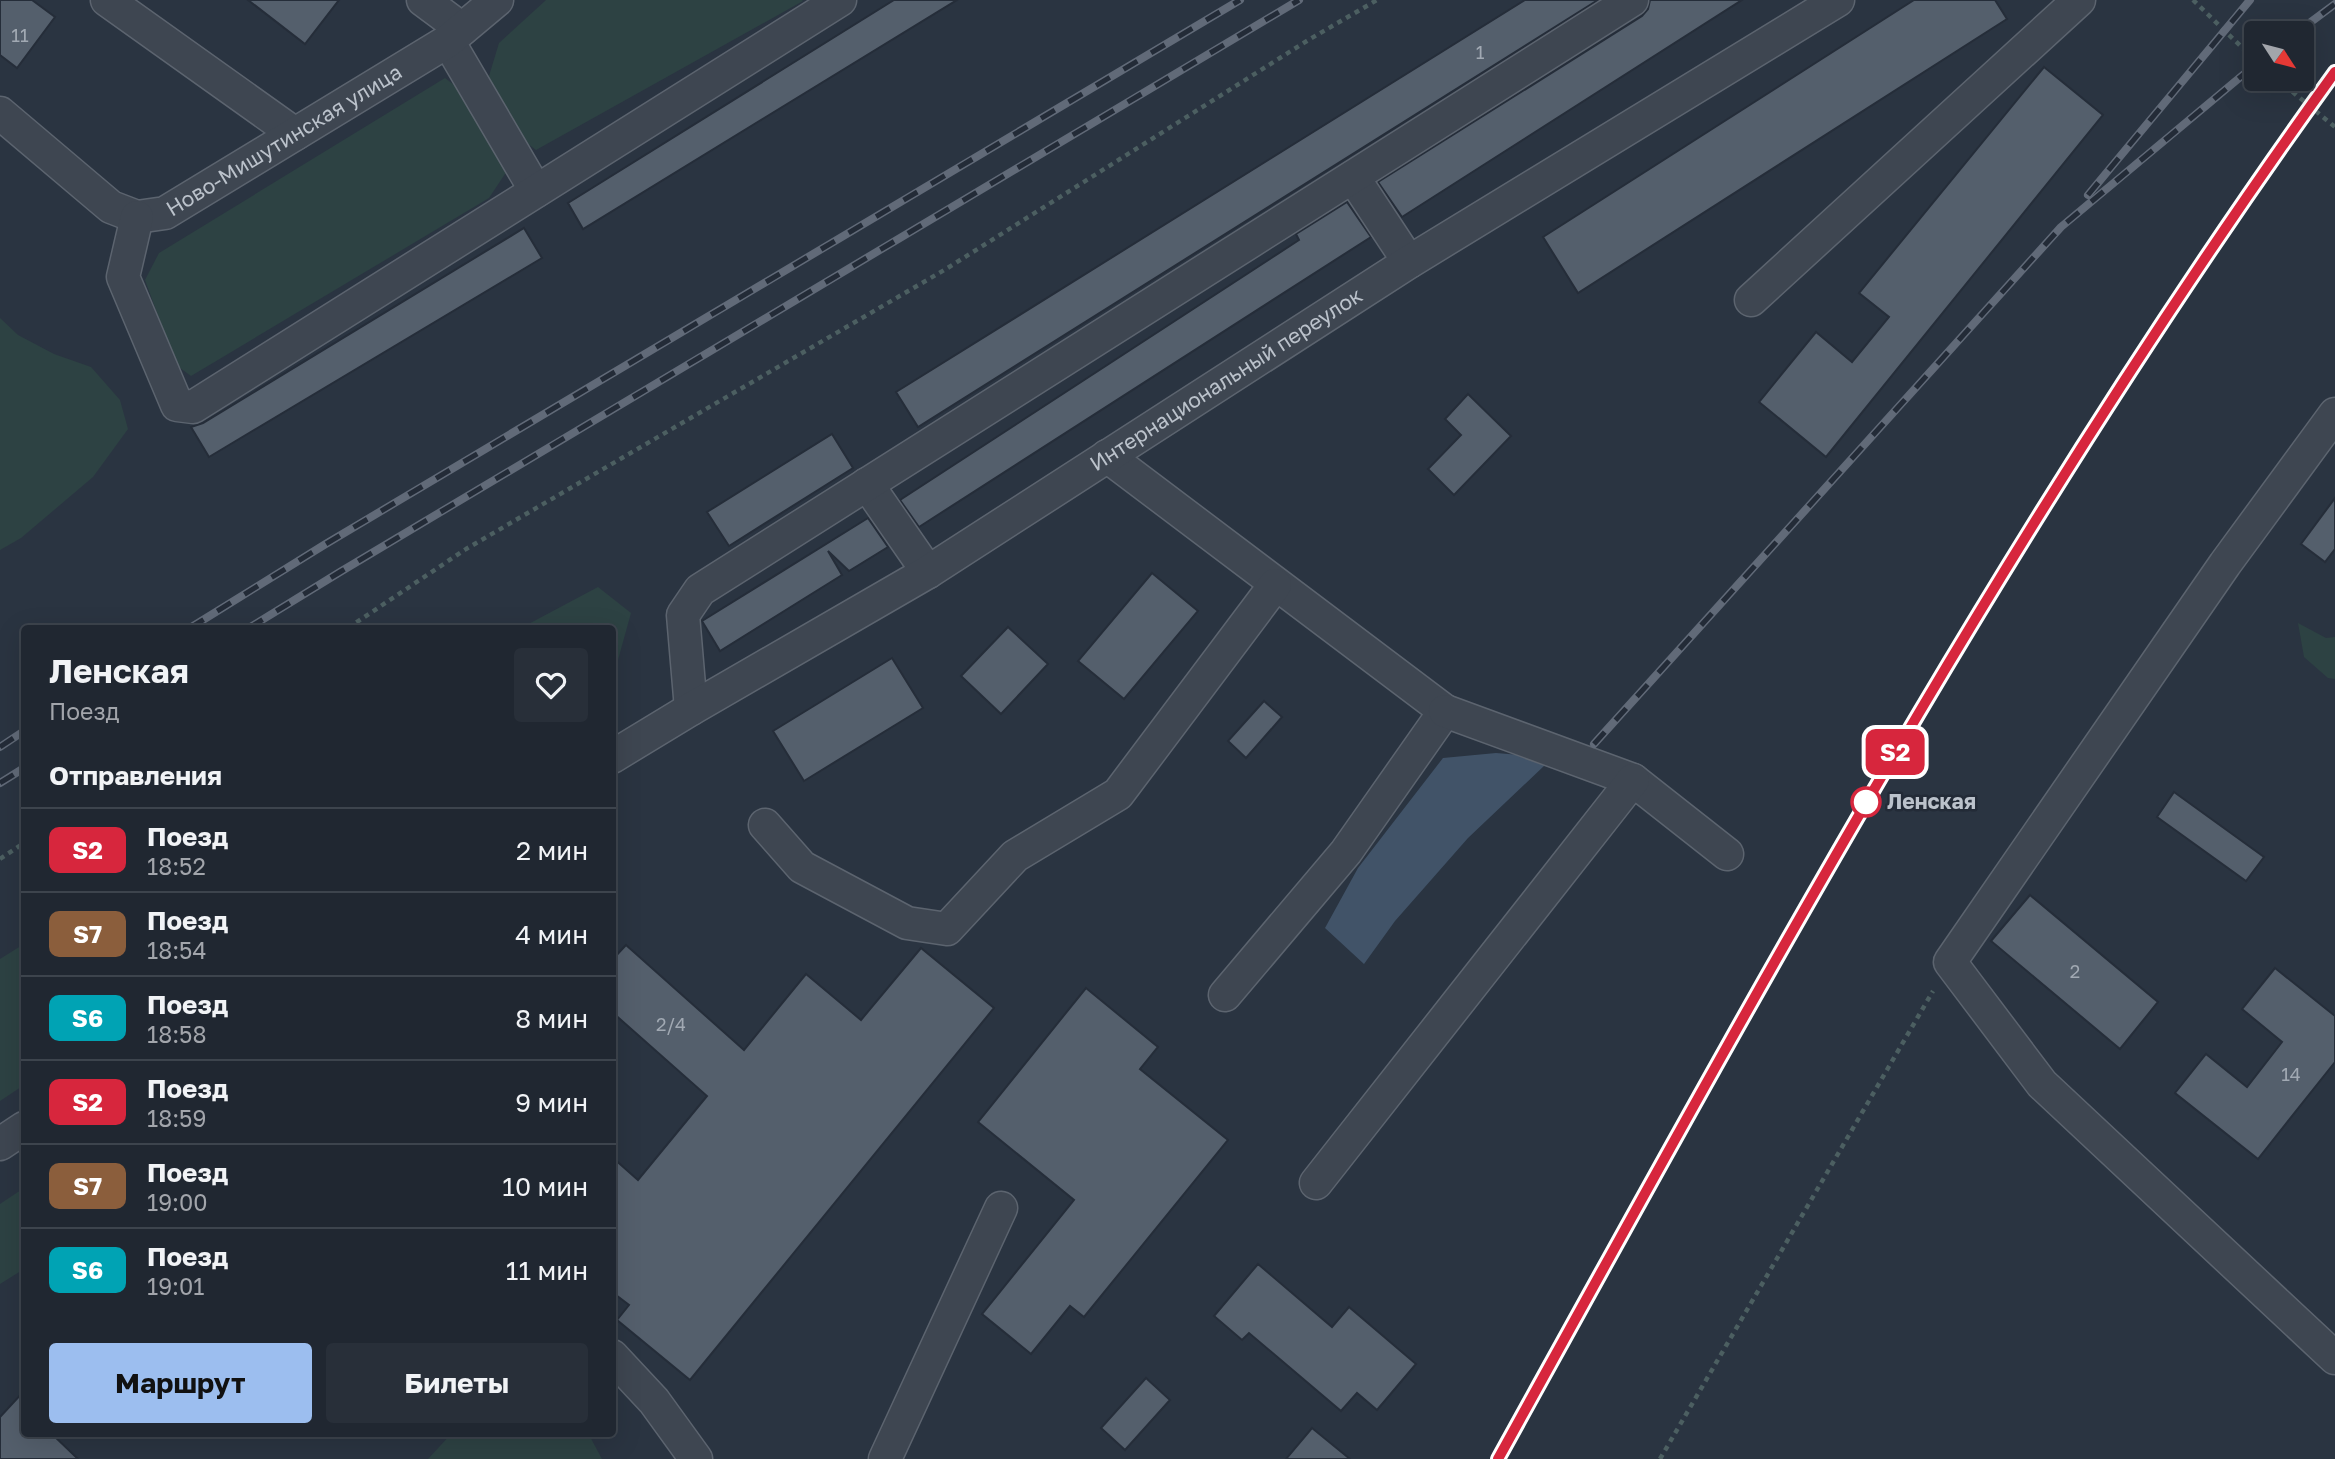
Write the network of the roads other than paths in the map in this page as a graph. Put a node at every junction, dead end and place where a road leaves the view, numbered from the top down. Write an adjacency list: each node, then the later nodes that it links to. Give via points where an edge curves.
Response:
1 (107, 0): 10 (street)
2 (423, 0): 8 (street)
3 (497, 0): 8 (street, Ново-Мишутинская улица)
4 (840, 0): 12 (street)
5 (1632, 0): 11 (street)
6 (1839, 0): 14 (street, Интернациональный переулок)
7 (2079, 0): 15 (street)
8 (455, 35): 10 (street, Ново-Мишутинская улица); 12 (street)
9 (0, 113): 13 (street, Ново-Мишутинская улица, via 111,206)
10 (295, 134): 13 (street, Ново-Мишутинская улица, via 165,213)
11 (1353, 177): 14 (street); 18 (street)
12 (536, 191): 13 (street, via 193,407 177,405 124,276)
13 (137, 216)
14 (1409, 262): 17 (street, Интернациональный переулок)
15 (1751, 300)
16 (2335, 414): 32 (street, via 2217,575 1950,962 2042,1084)
17 (1107, 456): 19 (street, Интернациональный переулок); 20 (street)
18 (867, 484): 19 (street); 21 (street, via 699,590 683,615)
19 (928, 572): 21 (street, Интернациональный переулок)
20 (1275, 584): 22 (street); 25 (street, via 1118,794 1016,856 947,929 907,923 802,867)
21 (691, 709): 23 (street, Интернациональный переулок)
22 (1445, 711): 24 (street); 27 (street, via 1346,852)
23 (616, 755)
24 (1633, 780): 26 (street); 30 (street)
25 (765, 825)
26 (1727, 854)
27 (1225, 995)
28 (21, 1130): 29 (street)
29 (0, 1144)
30 (1316, 1183)
31 (1001, 1208): 35 (street)
32 (2335, 1358)
33 (616, 1360): 34 (street, via 654,1401)
34 (696, 1459)
35 (885, 1459)

